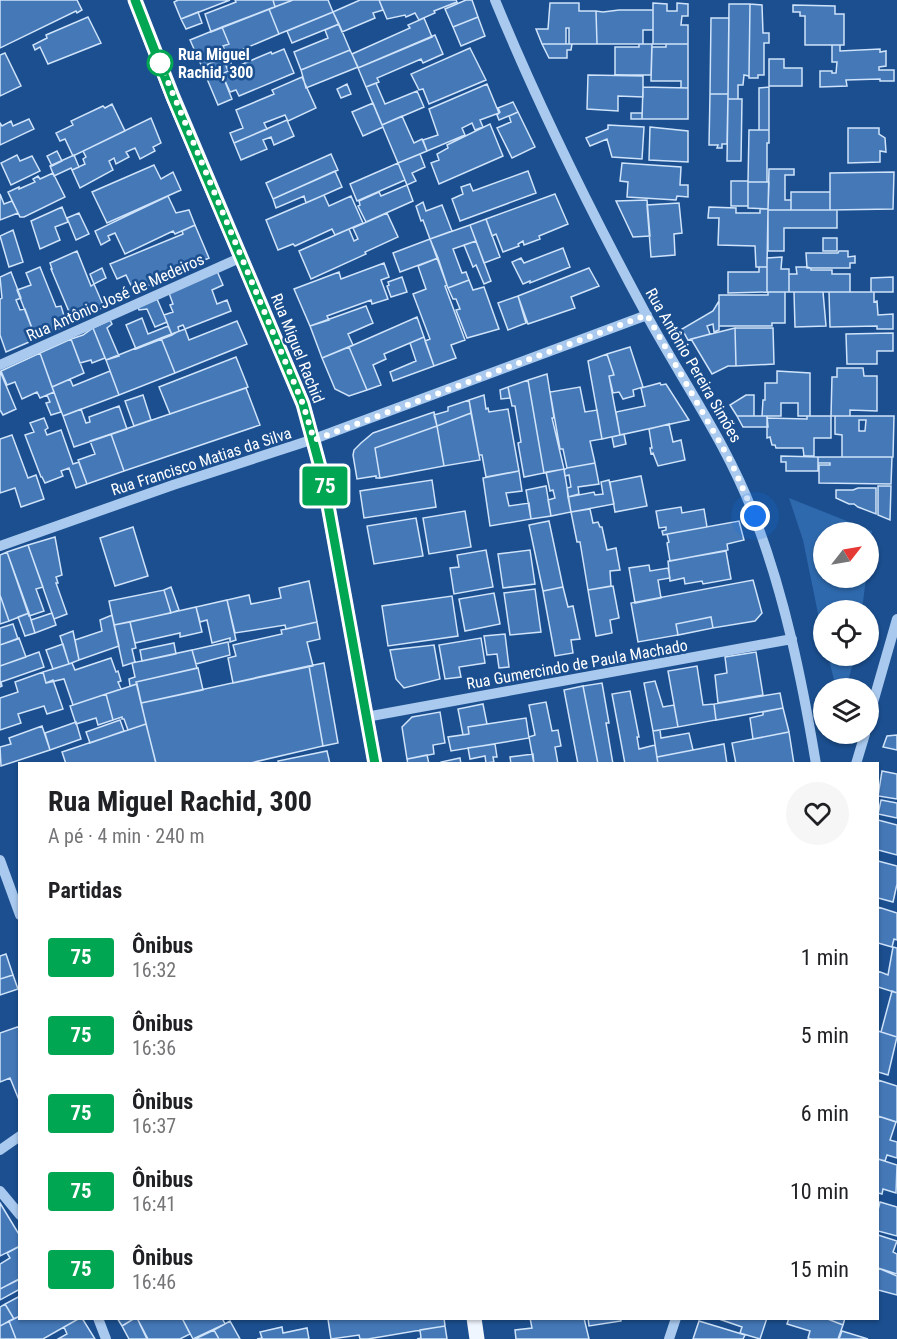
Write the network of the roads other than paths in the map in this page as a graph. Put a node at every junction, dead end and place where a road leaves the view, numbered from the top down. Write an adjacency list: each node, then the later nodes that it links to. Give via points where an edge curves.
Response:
1 (135, 0): 3 (main road, Rua Miguel Rachid)
2 (495, 0): 4 (street, Rua Antônio Pereira Simões, via 574,174)
3 (242, 257): 5 (street, Rua Antônio José de Medeiros); 6 (main road, Rua Miguel Rachid)
4 (647, 315): 6 (street, Rua Francisco Matias da Silva); 9 (street, Rua Antônio Pereira Simões, via 731,462 776,578)
5 (0, 365)
6 (314, 440): 7 (street, Rua Francisco Matias da Silva); 11 (main road, Rua Miguel Rachid)
7 (0, 546)
8 (897, 619): 10 (street)
9 (792, 639): 11 (street, Rua Gumercindo de Paula Machado); 14 (street, Rua Antônio Pereira Simões)
10 (879, 682)
11 (366, 717): 13 (main road, Rua Miguel Rachid)
12 (861, 744): 15 (street)
13 (375, 762)
14 (816, 762)
15 (857, 762)
16 (0, 860): 17 (street)
17 (18, 910)
18 (18, 1137): 19 (street)
19 (0, 1150)
20 (0, 1191): 21 (street)
21 (18, 1213)
22 (99, 1320): 25 (street)
23 (474, 1320): 26 (main road)
24 (675, 1320): 27 (street)
25 (106, 1339)
26 (477, 1339)
27 (669, 1339)

